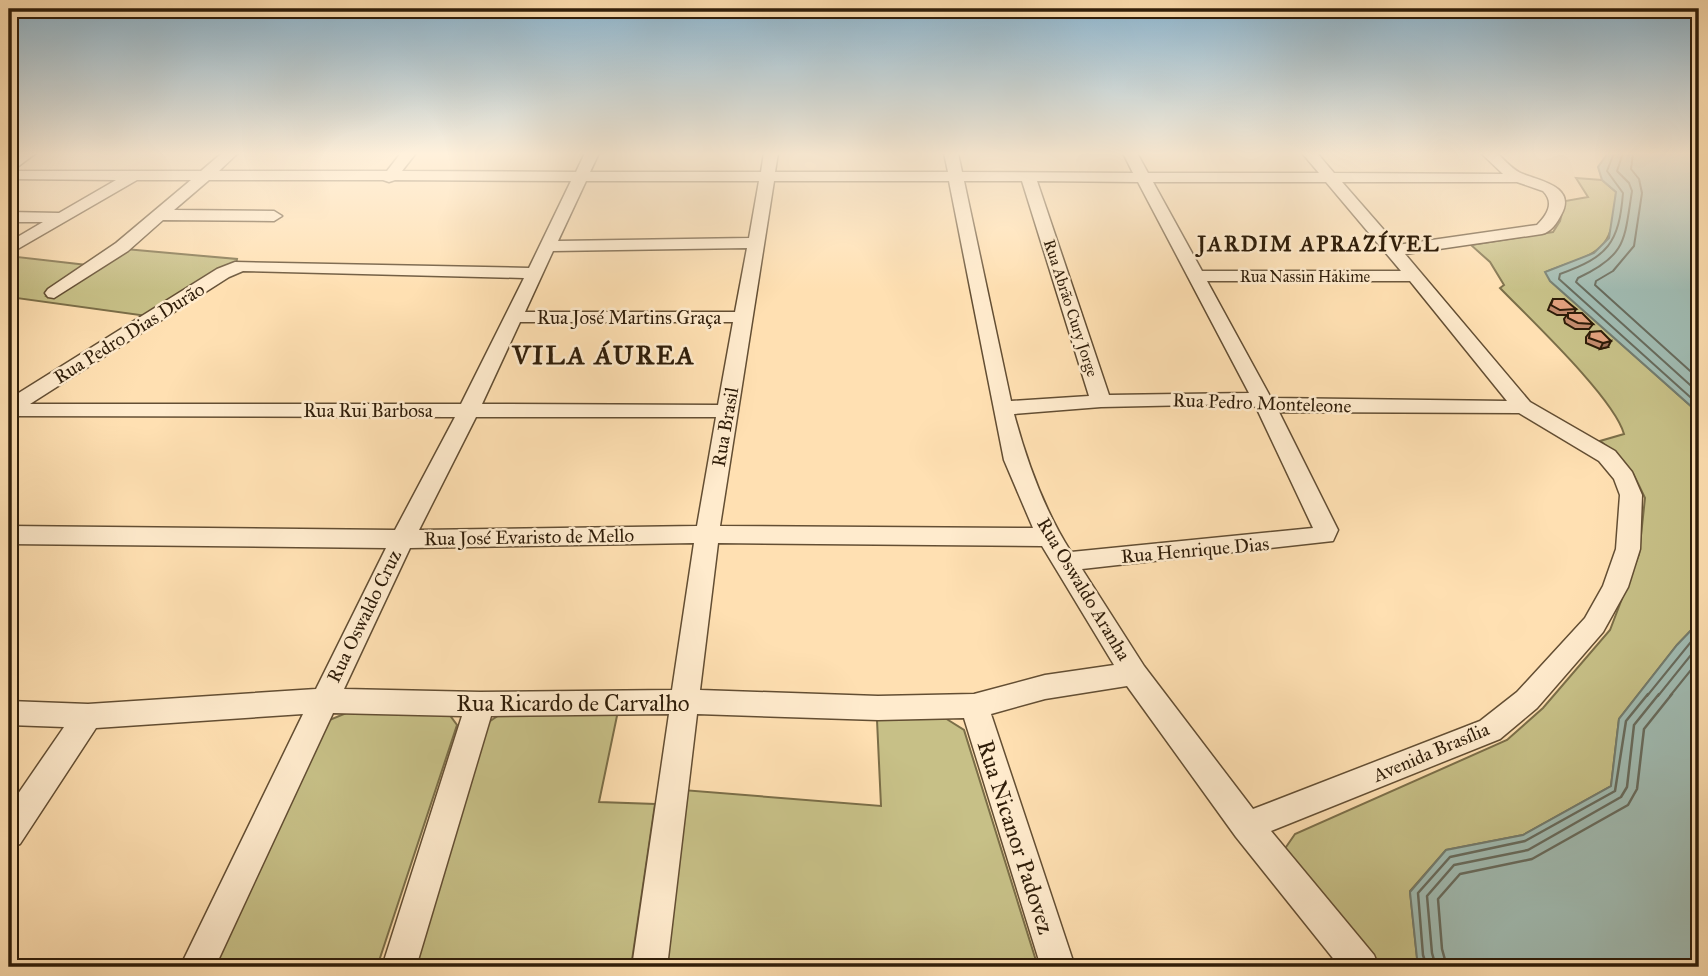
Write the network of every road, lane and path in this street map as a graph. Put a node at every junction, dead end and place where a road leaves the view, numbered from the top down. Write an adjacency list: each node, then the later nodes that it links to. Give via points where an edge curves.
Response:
1 (94, 199): 13 (street)
2 (180, 199): 10 (street)
3 (570, 199): 15 (street, Rua Oswaldo Cruz)
4 (764, 199): 14 (street, Rua Brasil)
5 (960, 199): 28 (street, Rua Oswaldo Aranha)
6 (1035, 199): 25 (street, Rua Abrão Cury Jorge)
7 (1153, 199): 20 (street)
8 (1348, 199): 17 (street)
9 (1557, 199): 17 (street, via 1552,220 1542,229)
10 (162, 215): 11 (street); 22 (street)
11 (274, 216)
12 (9, 217): 13 (street)
13 (61, 218): 16 (street)
14 (756, 243): 15 (street); 24 (street, Rua Brasil)
15 (549, 246): 19 (street, Rua Oswaldo Cruz)
16 (9, 249)
17 (1393, 251): 21 (street)
18 (252, 265): 19 (street); 29 (street, Rua Pedro Dias Durão, via 223,273)
19 (535, 273): 23 (street, Rua Oswaldo Cruz)
20 (1195, 276): 21 (street, Rua Nassin Hakime); 26 (street)
21 (1415, 276): 27 (street)
22 (54, 293)
23 (514, 317): 24 (street, Rua José Martins Graça); 30 (street, Rua Oswaldo Cruz)
24 (744, 317): 31 (street, Rua Brasil)
25 (1101, 401): 26 (street, Rua Pedro Monteleone, via 1242,398); 28 (street, Rua Pedro Monteleone)
26 (1264, 403): 27 (street, Rua Pedro Monteleone); 36 (street, Rua Henrique Dias, via 1325,536)
27 (1523, 407): 44 (street, Avenida Brasília, via 1607,456 1631,495 1628,550 1594,625 1527,700 1490,730)
28 (1002, 408): 34 (street, Rua Oswaldo Aranha, via 1015,460)
29 (9, 409): 30 (street, Rua Rui Barbosa)
30 (469, 410): 31 (street, Rua Rui Barbosa); 35 (street, Rua Oswaldo Cruz)
31 (727, 411): 32 (street, Rua Brasil)
32 (707, 534): 34 (street, Rua José Evaristo de Mello); 35 (street, Rua José Evaristo de Mello); 39 (street, Rua Brasil)
33 (9, 535): 35 (street, Rua José Evaristo de Mello)
34 (1049, 537): 36 (street, Rua Oswaldo Aranha)
35 (402, 539): 38 (street, Rua Oswaldo Cruz)
36 (1064, 562): 37 (street, Rua Oswaldo Aranha)
37 (1134, 674): 41 (street, Rua Ricardo de Carvalho, via 1045,687); 44 (street, Rua Oswaldo Aranha)
38 (323, 701): 40 (street, Rua Ricardo de Carvalho); 43 (street, Rua Ricardo de Carvalho); 47 (street, Rua Oswaldo Cruz)
39 (685, 702): 40 (street, Rua Ricardo de Carvalho); 41 (street, Rua Ricardo de Carvalho, via 783,707); 49 (street)
40 (480, 704): 48 (street)
41 (974, 706): 50 (street, Rua Nicanor Padovez)
42 (9, 713): 43 (street, Rua Ricardo de Carvalho)
43 (88, 716): 45 (street)
44 (1247, 826): 46 (street, Rua Oswaldo Aranha)
45 (9, 833)
46 (1301, 895): 51 (street, Rua Oswaldo Aranha); 52 (street, Rua Oswaldo Aranha)
47 (197, 967)
48 (399, 967)
49 (649, 967)
50 (1058, 967)
51 (1343, 967)
52 (1362, 967)

